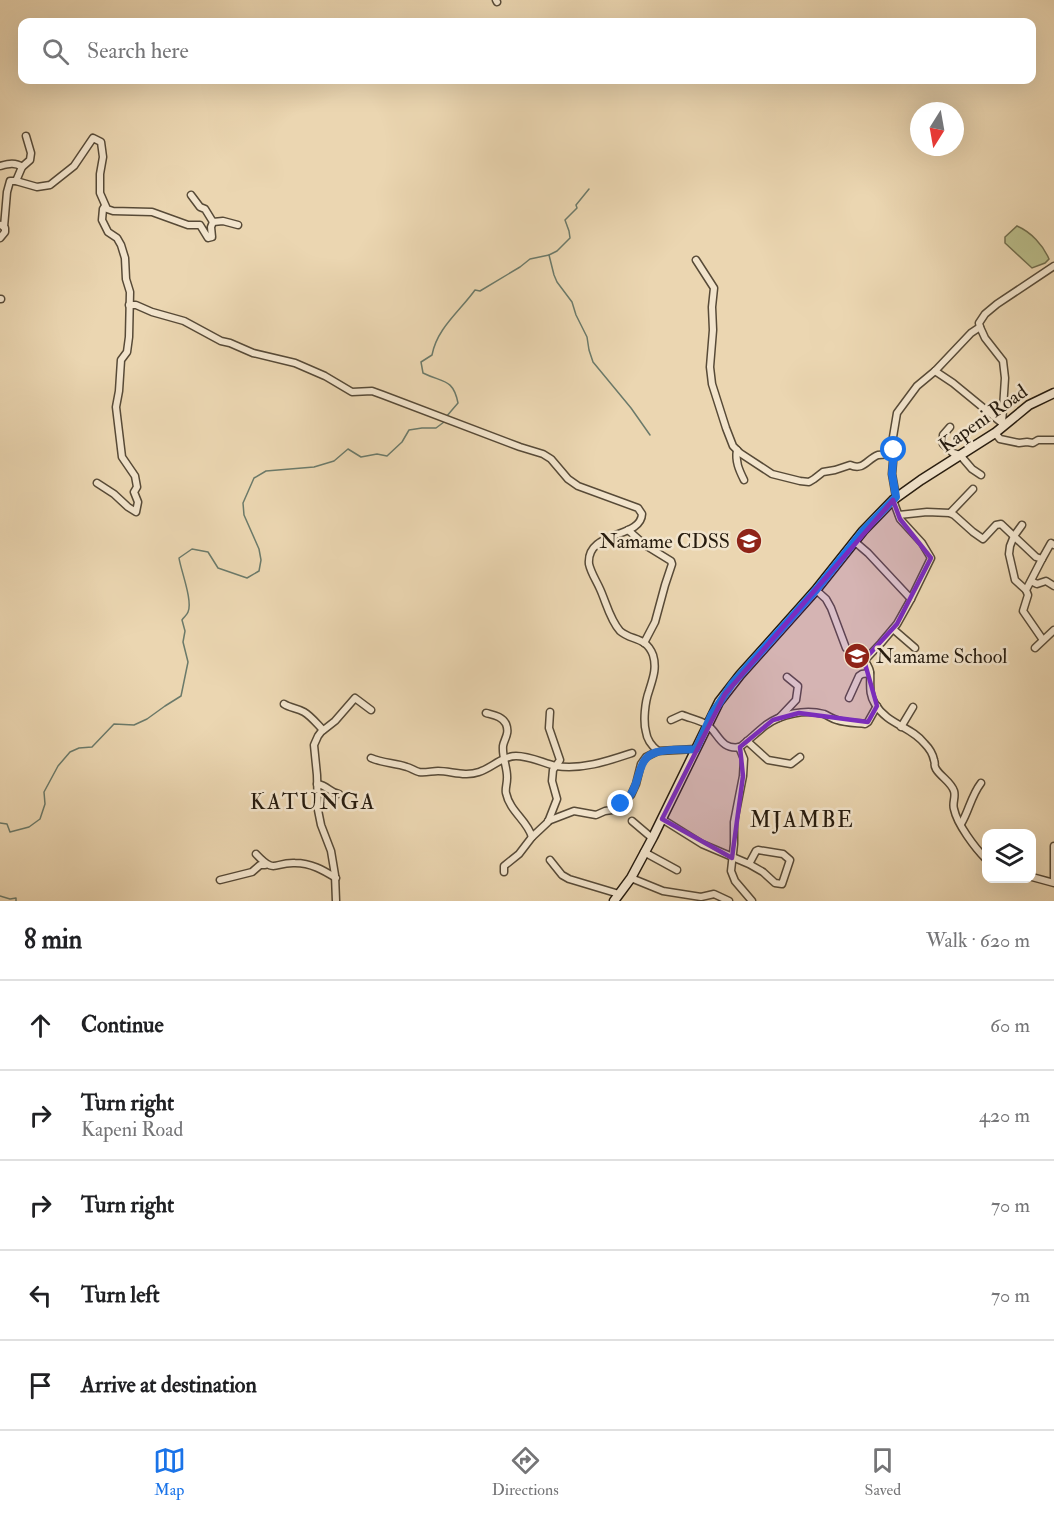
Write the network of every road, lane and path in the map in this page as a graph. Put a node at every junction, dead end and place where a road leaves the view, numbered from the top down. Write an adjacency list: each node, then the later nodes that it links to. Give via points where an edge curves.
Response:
1 (26, 136): 3 (street, via 31,153)
2 (0, 166): 3 (street)
3 (22, 167): 4 (street)
4 (16, 181): 6 (street, via 37,187 50,185 74,166 93,138 101,142 100,193); 8 (street, via 10,182)
5 (191, 195): 7 (street)
6 (105, 206): 7 (street, via 113,211 152,212 188,225 200,225 208,238 212,237); 13 (street, via 102,220 108,232 122,244 126,258)
7 (213, 222): 9 (street)
8 (2, 225): 10 (street, via 5,232)
9 (238, 225)
10 (0, 238)
11 (696, 260): 21 (street, via 714,288 712,384)
12 (1054, 266): 14 (street, via 985,314)
13 (129, 305): 26 (street, via 129,338 121,360 116,407 122,457 135,476 136,512); 32 (street, via 184,321 253,353 295,363 352,392 372,391 545,455 578,486 638,508 642,520)
14 (980, 327): 15 (street); 17 (street, via 1003,361)
15 (935, 371): 17 (street); 22 (street, via 917,386 897,413)
16 (1054, 393): 17 (main road, Kapeni Road, via 1029,405)
17 (1003, 425): 19 (main road, Kapeni Road)
18 (950, 427): 23 (street, via 943,435 943,444)
19 (995, 434): 20 (street, via 1019,443); 23 (main road, Kapeni Road)
20 (1054, 440)
21 (737, 450): 22 (street, via 772,474 809,482 823,471 862,466 878,455); 25 (street)
22 (894, 454): 28 (street)
23 (960, 455): 24 (street); 28 (main road, Kapeni Road)
24 (981, 475)
25 (744, 480)
26 (98, 483)
27 (973, 489): 29 (street)
28 (895, 499): 30 (street); 34 (main road, Kapeni Road)
29 (950, 513): 30 (street); 33 (street, via 983,539 999,524)
30 (899, 515): 41 (street, via 931,558)
31 (1022, 525): 33 (street)
32 (628, 530): 45 (street, via 672,564 655,622); 45 (street, via 596,545 588,561 618,629)
33 (1014, 536): 36 (street); 40 (street, via 1009,554 1011,565 1015,580)
34 (854, 541): 39 (main road, Kapeni Road); 41 (street)
35 (1054, 544): 36 (street)
36 (1042, 559): 37 (street)
37 (1031, 581): 38 (street, via 1046,581); 40 (street)
38 (1054, 586)
39 (816, 590): 48 (street, via 831,608 846,648); 60 (main road, Kapeni Road, via 732,684)
40 (1026, 590): 44 (street, via 1023,611)
41 (911, 599): 42 (street)
42 (893, 629): 46 (street); 48 (street, via 866,658)
43 (1054, 630): 44 (street)
44 (1043, 640): 47 (street)
45 (644, 643): 66 (street, via 652,652 655,674 648,696 646,733)
46 (915, 648)
47 (1035, 648)
48 (867, 665): 49 (street)
49 (870, 673): 51 (street, via 859,676); 53 (street, via 872,698)
50 (787, 677): 58 (street, via 798,686 796,700)
51 (849, 698)
52 (284, 704): 62 (street, via 302,710)
53 (877, 706): 58 (street, via 865,724 837,721 812,712); 61 (street)
54 (913, 707): 61 (street)
55 (371, 710): 62 (street, via 355,698)
56 (550, 712): 71 (street, via 549,728 560,760)
57 (486, 713): 70 (street, via 506,723)
58 (779, 718): 63 (street)
59 (671, 720): 60 (street, via 682,715)
60 (707, 724): 64 (street, via 723,742); 65 (main road, Kapeni Road)
61 (901, 727): 78 (street, via 924,743 936,769 953,788 953,807)
62 (323, 730): 73 (street, via 314,745)
63 (747, 741): 64 (street); 68 (street, via 768,760 792,764)
64 (739, 747): 85 (street, via 744,759 743,776)
65 (696, 749): 66 (street); 75 (main road, Kapeni Road)
66 (658, 751): 77 (street, via 646,757 631,795 612,810 596,815 574,812)
67 (632, 753): 71 (street, via 585,766)
68 (800, 757)
69 (371, 758): 70 (street, via 419,772 468,774)
70 (504, 759): 71 (street, via 528,757); 79 (street, via 508,777 505,792)
71 (555, 766): 77 (street, via 552,781 557,799)
72 (981, 783): 78 (street)
73 (317, 784): 74 (street); 91 (street, via 319,820 331,848)
74 (339, 794)
75 (662, 819): 80 (main road, Kapeni Road); 85 (street)
76 (632, 821): 80 (street)
77 (548, 822): 79 (street)
78 (961, 824): 83 (street)
79 (532, 837): 90 (street, via 504,867)
80 (652, 838): 82 (main road, Kapeni Road)
81 (1054, 846): 95 (street)
82 (644, 852): 89 (street); 92 (main road, Kapeni Road)
83 (982, 853)
84 (256, 855): 88 (street)
85 (732, 858): 87 (street); 99 (street, via 733,878)
86 (550, 860): 96 (street, via 569,879)
87 (749, 864): 87 (street, via 782,884 790,860 783,854 758,850)
88 (266, 865): 91 (street, via 294,862 316,866); 94 (street)
89 (677, 870)
90 (504, 872)
91 (336, 878): 97 (street)
92 (631, 878): 96 (main road, Kapeni Road); 98 (street, via 663,891 701,897 714,894)
93 (1036, 878): 95 (street)
94 (220, 880)
95 (1054, 881)
96 (617, 898)
97 (336, 901)
98 (729, 901)
99 (752, 901)

